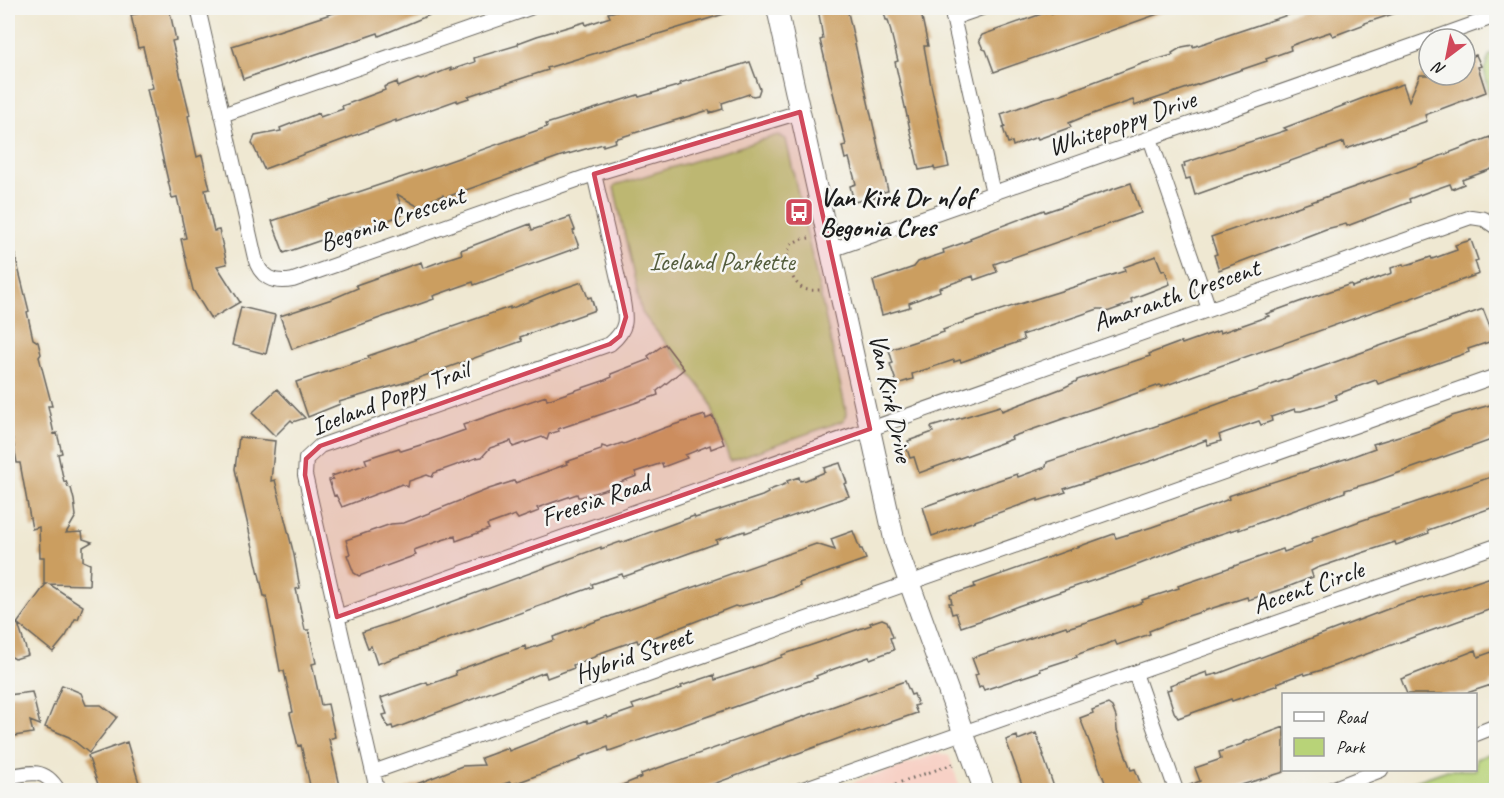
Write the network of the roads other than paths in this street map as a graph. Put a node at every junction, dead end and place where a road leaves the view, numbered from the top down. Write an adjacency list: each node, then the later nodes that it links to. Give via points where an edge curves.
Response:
1 (198, 8): 10 (street, Begonia Crescent)
2 (530, 8): 10 (street)
3 (777, 8): 9 (street, Van Kirk Drive)
4 (982, 8): 5 (street)
5 (952, 13): 13 (street)
6 (1497, 16): 7 (street, Whitepoppy Drive)
7 (1466, 27)
8 (1417, 45): 11 (street, Whitepoppy Drive)
9 (800, 112): 12 (street, Begonia Crescent); 15 (street, Van Kirk Drive)
10 (222, 115): 12 (street, Begonia Crescent, via 257,265 261,273 283,282)
11 (1150, 138): 13 (street, Whitepoppy Drive); 16 (street)
12 (594, 174): 21 (street, Iceland Poppy Trail, via 626,317 620,336 610,344 320,446 306,459 305,475)
13 (993, 193): 15 (street, Whitepoppy Drive)
14 (1497, 227): 16 (street, Amaranth Crescent, via 1471,217)
15 (831, 250): 18 (street, Van Kirk Drive)
16 (1209, 309): 18 (street, Amaranth Crescent)
17 (1497, 376): 20 (street)
18 (870, 429): 20 (street, Van Kirk Drive, via 895,543); 21 (street, Freesia Road)
19 (1497, 546): 22 (street, Accent Circle)
20 (908, 583): 24 (street, Van Kirk Drive); 27 (street, Hybrid Street)
21 (337, 617): 27 (street, Iceland Poppy Trail)
22 (1135, 673): 24 (street, Accent Circle); 33 (street)
23 (1497, 726): 25 (street)
24 (962, 733): 31 (street, Accent Circle); 32 (street, Van Kirk Drive)
25 (1477, 734)
26 (1378, 771): 34 (street)
27 (373, 772): 30 (street, Iceland Poppy Trail)
28 (8, 777): 29 (street, via 39,773)
29 (58, 790)
30 (377, 790)
31 (800, 790)
32 (984, 790)
33 (1176, 790)
34 (1329, 790)

